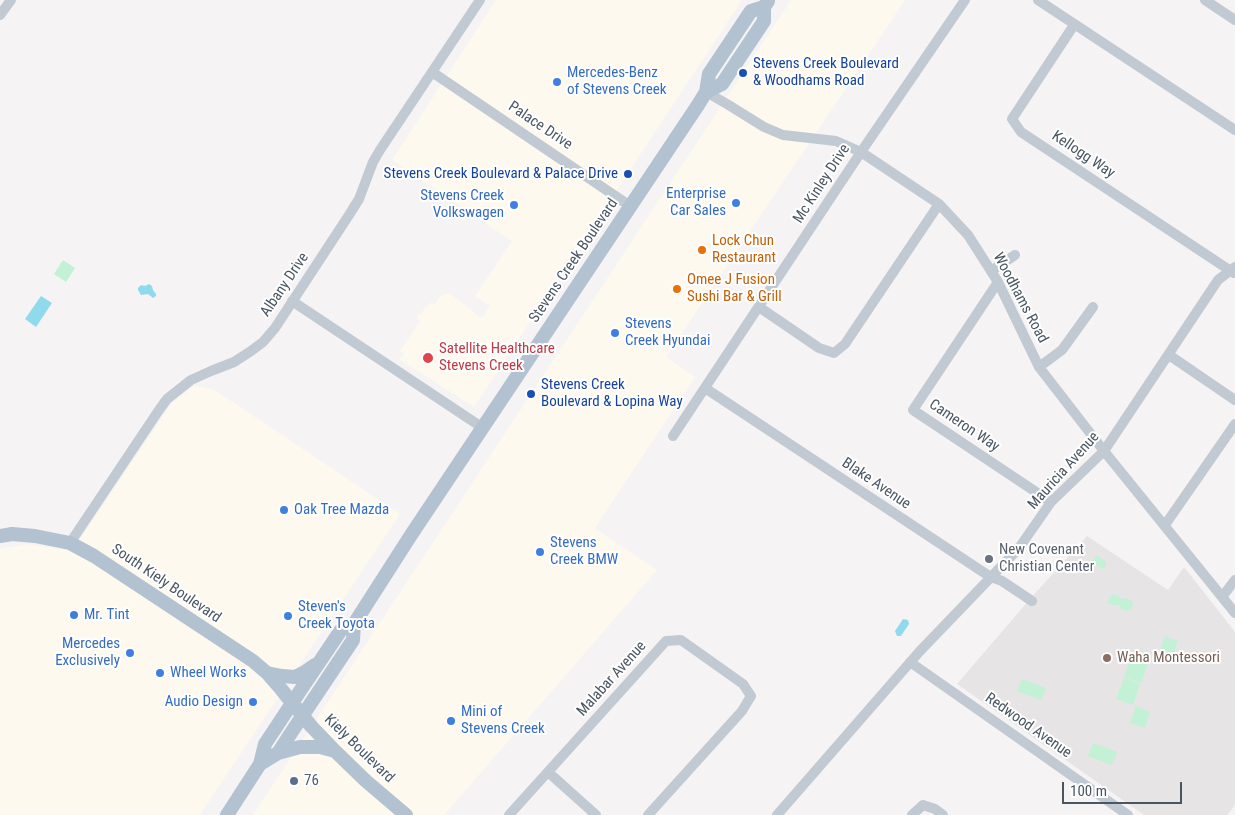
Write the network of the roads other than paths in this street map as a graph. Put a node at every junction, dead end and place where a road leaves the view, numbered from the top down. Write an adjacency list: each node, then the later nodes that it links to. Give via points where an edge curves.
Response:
1 (11, 0): 7 (street)
2 (480, 0): 10 (street, Albany Drive)
3 (965, 0): 13 (street, Mc Kinley Drive)
4 (1038, 0): 9 (street)
5 (1205, 0): 8 (street)
6 (767, 4): 11 (main road, Stevens Creek Boulevard, via 751,11 709,74)
7 (0, 15)
8 (1235, 20)
9 (1074, 25): 12 (street); 18 (street, Kellogg Way, via 1012,119 1021,132)
10 (432, 72): 15 (street, Palace Drive); 20 (street, Albany Drive, via 373,162 350,215)
11 (706, 92): 13 (street, Woodhams Road, via 783,135 836,141); 15 (main road, Stevens Creek Boulevard)
12 (1235, 130)
13 (861, 152): 14 (street, Woodhams Road); 22 (street, Mc Kinley Drive)
14 (939, 204): 17 (street, Woodhams Road, via 968,235); 22 (street, via 845,344 834,353 819,348)
15 (630, 206): 28 (main road, Stevens Creek Boulevard)
16 (1015, 255): 17 (street)
17 (991, 271): 19 (street, Woodhams Road)
18 (1234, 271): 23 (street, Mauricia Avenue, via 1218,280)
19 (998, 282): 24 (street, Woodhams Road); 31 (street, Cameron Way, via 913,410)
20 (292, 301): 28 (street); 34 (street, Albany Drive, via 275,328 251,352 190,381 168,399)
21 (1093, 306): 24 (street, via 1062,350)
22 (759, 307): 25 (street, Mc Kinley Drive)
23 (1169, 355): 26 (street); 30 (street, Mauricia Avenue)
24 (1039, 367): 30 (street, Woodhams Road)
25 (705, 388): 29 (street, Mc Kinley Drive); 35 (street, Blake Avenue)
26 (1235, 400)
27 (1235, 424): 32 (street)
28 (483, 428): 40 (main road, Stevens Creek Boulevard)
29 (673, 436)
30 (1104, 451): 31 (street, Mauricia Avenue); 32 (street, Woodhams Road)
31 (1051, 502): 35 (street, Mauricia Avenue, via 1019,548)
32 (1165, 525): 37 (street, Woodhams Road)
33 (0, 536): 34 (main road, South Kiely Boulevard, via 35,536)
34 (70, 543): 43 (main road, South Kiely Boulevard, via 108,564)
35 (991, 577): 38 (street, Blake Avenue, via 1002,580); 42 (street, Mauricia Avenue)
36 (1235, 580): 37 (street)
37 (1222, 597): 39 (street, Woodhams Road)
38 (1032, 601)
39 (1235, 613)
40 (354, 624): 41 (main road, Stevens Creek Boulevard, via 341,630); 45 (main road, Stevens Creek Boulevard, via 353,640)
41 (319, 662): 43 (main road, via 295,677); 44 (main road, Stevens Creek Boulevard)
42 (910, 662): 55 (street, Mauricia Avenue); 58 (street, Redwood Avenue)
43 (266, 673): 44 (main road, South Kiely Boulevard)
44 (293, 703): 45 (main road, Kiely Boulevard); 48 (main road, Stevens Creek Boulevard, via 265,744)
45 (302, 715): 46 (main road, Kiely Boulevard); 47 (main road, Stevens Creek Boulevard)
46 (335, 751): 47 (main road, via 300,747); 51 (main road, Kiely Boulevard)
47 (278, 753): 48 (main road, Stevens Creek Boulevard)
48 (260, 764): 50 (main road, Stevens Creek Boulevard)
49 (548, 772): 52 (street, Malabar Avenue); 53 (street); 54 (street, Malabar Avenue, via 666,641 681,640 743,684 751,696 742,711)
50 (227, 815)
51 (406, 815)
52 (509, 815)
53 (596, 815)
54 (648, 815)
55 (776, 815)
56 (912, 815): 57 (street, via 924,806)
57 (943, 815)
58 (1128, 815)

